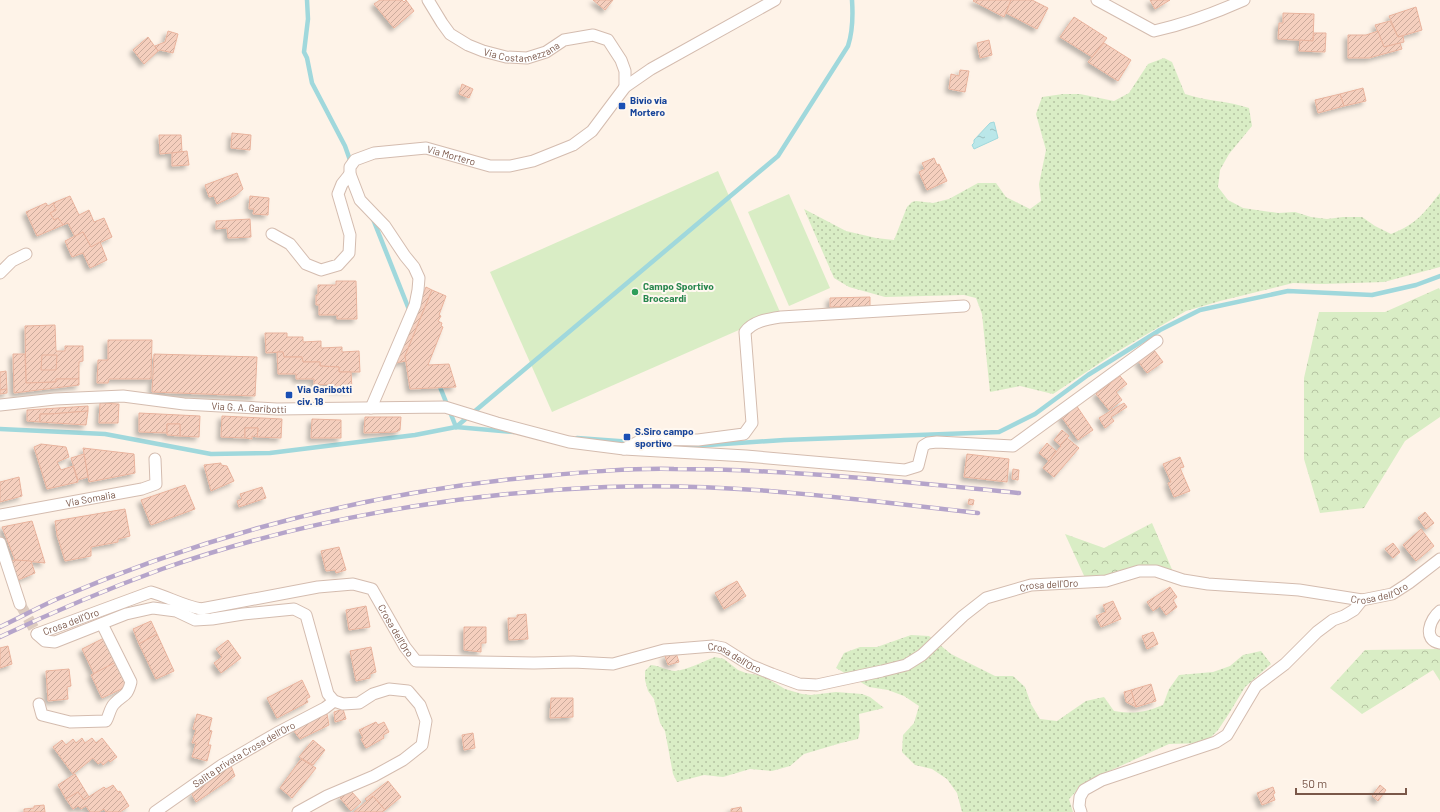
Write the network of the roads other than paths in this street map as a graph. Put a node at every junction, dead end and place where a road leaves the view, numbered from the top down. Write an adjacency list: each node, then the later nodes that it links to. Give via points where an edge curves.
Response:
1 (428, 0): 5 (street, Via Costamezzana, via 450,34 482,51 506,57 527,58 546,52 564,40 593,35 608,40 625,71)
2 (775, 0): 5 (street, Via Mortero, via 651,69)
3 (1097, 0): 4 (street, via 1154,32)
4 (1244, 0)
5 (625, 87): 6 (street, Via Mortero, via 592,131 573,145 533,161 510,166 490,166 426,148 374,153 355,160 350,167)
6 (350, 174): 7 (street, via 338,194 350,235 349,253 338,265 322,270 306,264 290,244); 13 (street, via 360,200 385,226 419,278 415,305)
7 (272, 234)
8 (26, 254): 9 (street, via 12,261)
9 (0, 273)
10 (964, 306): 14 (street, via 765,320 749,327 745,332 752,423 744,434 698,440 644,439)
11 (1157, 342): 14 (street, Via G. A. Garibotti, via 1013,446 928,443 923,446 918,466 905,470 746,456)
12 (0, 405): 13 (street, Via G. A. Garibotti, via 55,399 124,396 184,404 277,409)
13 (371, 408): 14 (street, Via G. A. Garibotti, via 445,407 569,442)
14 (624, 449)
15 (155, 459): 16 (street, Via Somalia, via 156,484 142,489)
16 (0, 515)
17 (0, 543): 20 (street)
18 (1440, 559): 19 (street, Crosa dell'Oro, via 1392,594)
19 (1362, 600): 22 (street, Crosa dell'Oro, via 1298,590 1208,584 1183,580 1156,571 1139,571 1106,581 1031,585 986,598 922,655 906,665 817,685 799,684 772,674 750,665 723,648 713,646 664,650 612,664 416,661 372,589 352,584 201,609 151,592 37,634 45,641 55,642); 28 (street, via 1354,610 1333,620 1317,632 1285,664 1256,686 1226,735 1216,742 1102,780 1084,790 1080,797)
20 (20, 604)
21 (1440, 611): 23 (street, via 1430,623 1432,638)
22 (102, 624): 24 (street, via 126,614 153,608 176,611 195,620 294,609 306,615 328,694); 25 (street, via 131,682 129,692 112,705 106,721 70,722 42,715)
23 (1440, 643)
24 (334, 701): 26 (street, Salita privata Crosa dell'Oro, via 222,765); 27 (street, via 343,704 359,703 373,694 389,689 408,692 420,704 426,722 422,745 403,760 374,776 327,796)
25 (39, 704)
26 (155, 812)
27 (298, 812)
28 (1081, 812)

